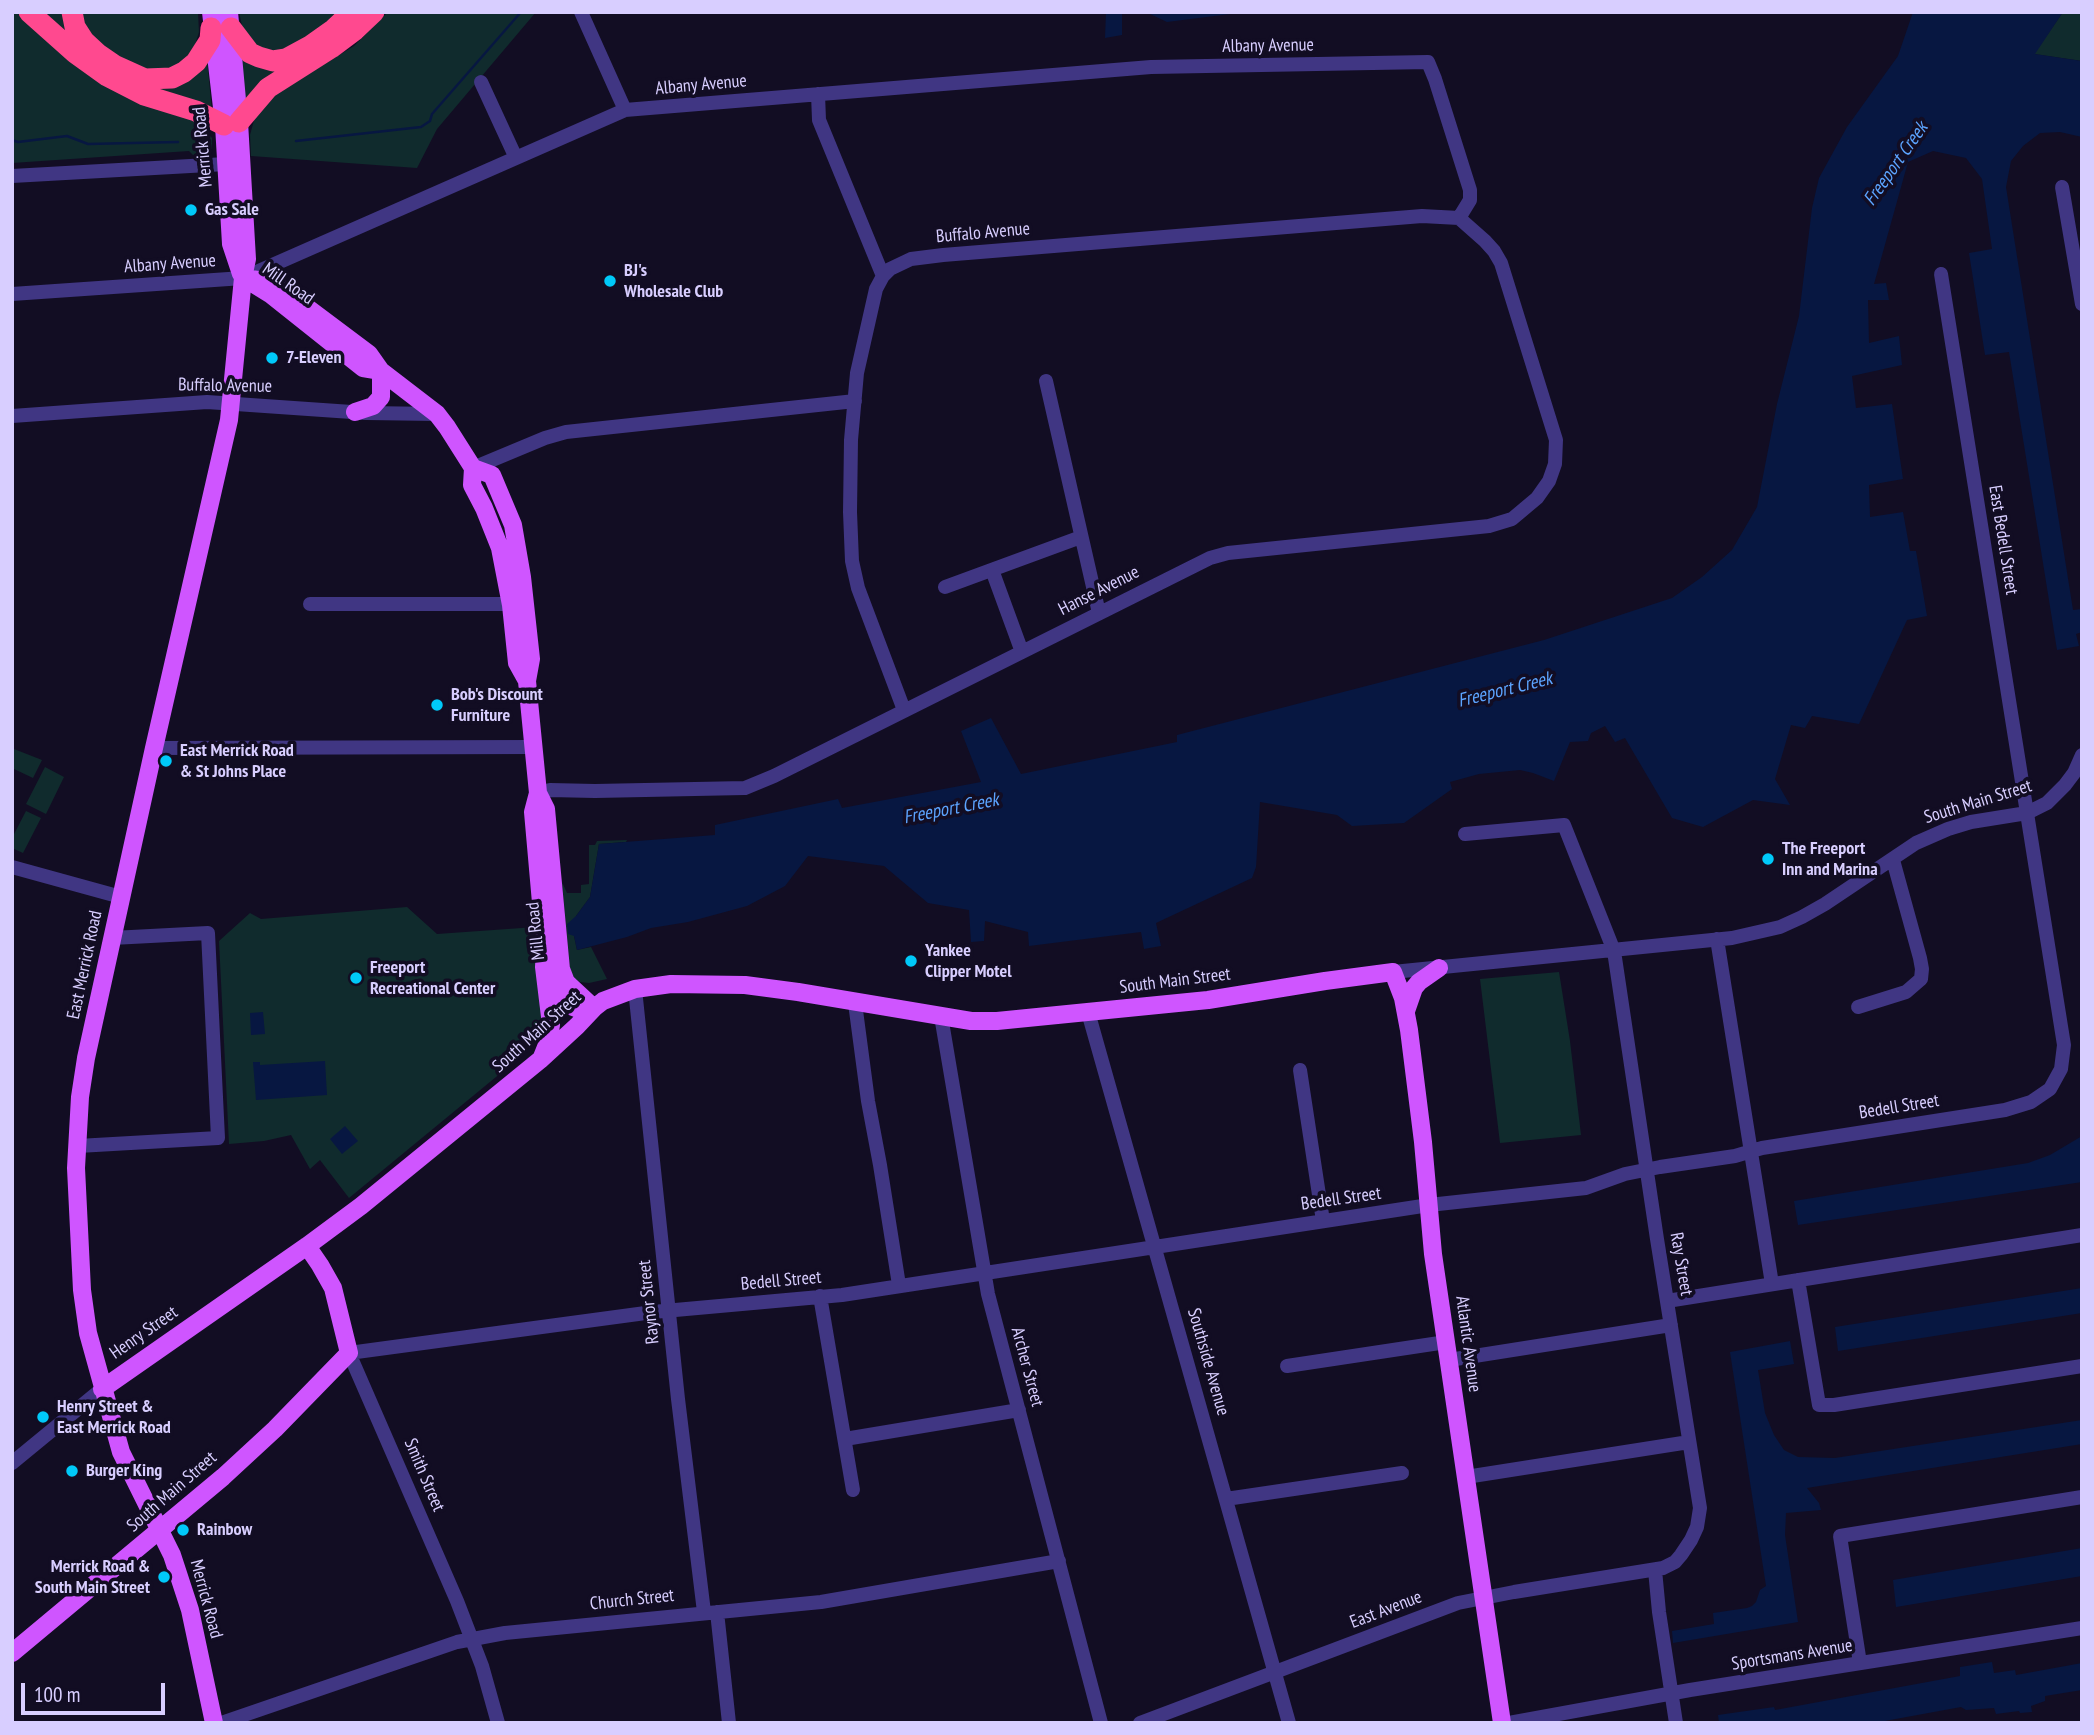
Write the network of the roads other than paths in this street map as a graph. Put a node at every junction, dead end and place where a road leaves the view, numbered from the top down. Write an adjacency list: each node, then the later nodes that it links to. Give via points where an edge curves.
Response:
1 (29, 12): 10 (highway, via 107,76 144,95)
2 (72, 12): 6 (highway, via 83,41 98,54 145,79 161,80 196,62)
3 (352, 12): 6 (highway, via 310,46 273,61 250,52)
4 (374, 12): 10 (highway, via 331,48 268,88)
5 (581, 12): 9 (street)
6 (220, 20): 10 (main road, Merrick Road)
7 (481, 82): 11 (street)
8 (818, 94): 9 (street, Albany Avenue); 15 (street, Albany Avenue, via 1151,67 1428,62 1470,190); 17 (street, via 819,120)
9 (625, 110): 11 (street, Albany Avenue)
10 (232, 124): 12 (main road, Merrick Road); 18 (main road, Merrick Road, via 247,259)
11 (516, 158): 18 (street, Albany Avenue)
12 (226, 164): 13 (street); 18 (main road, Merrick Road, via 231,244)
13 (12, 176)
14 (2062, 187): 20 (street)
15 (1459, 218): 17 (street, Buffalo Avenue, via 1422,216 943,255 911,259); 34 (street, Hanse Avenue, via 1501,263 1551,421 1555,464 1537,498 1512,519 1489,526 1228,553)
16 (1941, 274): 41 (street, East Bedell Street)
17 (883, 276): 23 (street, via 856,373)
18 (243, 278): 19 (street, Albany Avenue); 21 (main road, Mill Road, via 363,368); 24 (main road, Merrick Road)
19 (12, 294)
20 (2082, 304)
21 (381, 371): 25 (main road, via 381,397 373,406); 26 (main road, Mill Road)
22 (1046, 381): 29 (street)
23 (855, 401): 28 (street, via 566,432); 36 (street, via 852,561)
24 (231, 404): 25 (street, Buffalo Avenue); 27 (street, Buffalo Avenue); 38 (main road, East Merrick Road)
25 (355, 412): 26 (street, Buffalo Avenue)
26 (437, 414): 28 (main road, Mill Road)
27 (12, 416)
28 (474, 468): 33 (main road, Mill Road, via 472,485 500,548)
29 (1082, 537): 30 (street); 34 (street)
30 (992, 570): 31 (street); 35 (street)
31 (945, 587)
32 (310, 604): 33 (street)
33 (518, 605): 37 (main road, Mill Road, via 517,663 527,681)
34 (1099, 613): 35 (street, Hanse Avenue)
35 (1022, 652): 36 (street, Hanse Avenue)
36 (904, 710): 40 (street, Hanse Avenue, via 745,788)
37 (534, 747): 38 (street); 40 (main road, Mill Road)
38 (154, 748): 45 (main road, East Merrick Road)
39 (2082, 755): 41 (street, South Main Street, via 2065,785 2047,803)
40 (538, 793): 48 (main road, Mill Road, via 533,812); 55 (main road, Mill Road, via 546,809 561,969 566,982)
41 (2027, 813): 43 (street, South Main Street, via 1948,828); 62 (street, Bedell Street, via 2064,1045 2061,1069 2050,1089 2014,1108)
42 (1465, 834): 49 (street, Ray Street, via 1564,825)
43 (1893, 860): 47 (street, South Main Street, via 1802,917 1757,934); 54 (street, via 1920,958 1921,979 1906,992)
44 (12, 867): 45 (street)
45 (121, 897): 46 (main road, East Merrick Road)
46 (112, 937): 61 (main road, East Merrick Road, via 86,1058); 61 (street, via 208,933 218,1138)
47 (1717, 939): 49 (street, South Main Street); 62 (street)
48 (545, 948): 55 (main road, Mill Road, via 562,1000 576,1008); 59 (main road, Mill Road, via 551,1025)
49 (1614, 951): 50 (street, South Main Street); 63 (street, Ray Street)
50 (1439, 968): 51 (street, South Main Street); 56 (main road, via 1414,988)
51 (1392, 972): 56 (main road, Atlantic Avenue); 57 (main road, South Main Street, via 1209,1000)
52 (635, 989): 53 (main road, South Main Street, via 671,984 745,985); 55 (main road, South Main Street); 75 (street, Raynor Street)
53 (855, 1003): 58 (main road, South Main Street); 72 (street)
54 (1858, 1007)
55 (594, 1008): 59 (main road, South Main Street)
56 (1406, 1011): 64 (main road, Atlantic Avenue)
57 (1088, 1012): 58 (main road, South Main Street, via 997,1021); 68 (street, Southside Avenue)
58 (941, 1016): 69 (street, Archer Street)
59 (540, 1060): 67 (main road, South Main Street)
60 (1300, 1070): 65 (street)
61 (78, 1146): 81 (main road, East Merrick Road, via 82,1290)
62 (1751, 1151): 63 (street, Bedell Street); 71 (street)
63 (1646, 1171): 64 (street, Bedell Street, via 1586,1188); 74 (street, Ray Street)
64 (1429, 1205): 65 (street, Bedell Street); 77 (main road, Atlantic Avenue)
65 (1323, 1221): 68 (street, Bedell Street)
66 (2082, 1235): 70 (street)
67 (307, 1246): 78 (main road, Smith Street, via 333,1288); 81 (main road, Henry Street)
68 (1155, 1246): 69 (street, Bedell Street); 90 (street, Southside Avenue)
69 (984, 1272): 72 (street, Bedell Street); 82 (street, Archer Street)
70 (1798, 1280): 71 (street); 80 (street, via 1819,1405)
71 (1772, 1284): 74 (street)
72 (899, 1285): 73 (street, Bedell Street)
73 (820, 1297): 75 (street, Bedell Street); 83 (street)
74 (1667, 1301): 76 (street, Ray Street)
75 (670, 1310): 78 (street, Bedell Street); 95 (street, Raynor Street, via 679,1408)
76 (1671, 1325): 77 (street); 84 (street, Ray Street)
77 (1447, 1351): 79 (street); 87 (main road, Atlantic Avenue)
78 (349, 1353): 91 (main road, South Main Street, via 275,1429); 97 (street, Smith Street)
79 (1287, 1366)
80 (2082, 1366)
81 (102, 1389): 85 (street, Henry Street); 91 (main road, East Merrick Road, via 121,1452)
82 (1018, 1410): 83 (street); 92 (street, Archer Street)
83 (845, 1439): 88 (street)
84 (1689, 1442): 87 (street); 93 (street, Ray Street, via 1700,1508 1697,1527 1675,1562)
85 (12, 1463)
86 (1402, 1472): 90 (street)
87 (1466, 1477): 94 (main road, Atlantic Avenue)
88 (853, 1490)
89 (2082, 1497): 99 (street, via 1840,1536)
90 (1226, 1499): 100 (street, Southside Avenue)
91 (159, 1531): 98 (main road, South Main Street); 102 (main road, Merrick Road, via 190,1609)
92 (1059, 1561): 95 (street, Church Street, via 821,1602); 106 (street, Archer Street)
93 (1655, 1570): 94 (street, East Avenue); 101 (street)
94 (1483, 1598): 100 (street, East Avenue, via 1458,1603); 109 (main road, Atlantic Avenue)
95 (711, 1612): 97 (street, Church Street); 105 (street, Raynor Street)
96 (2082, 1628): 99 (street, Sportsmans Avenue)
97 (472, 1640): 103 (street, Church Street); 104 (street, Smith Street)
98 (12, 1653)
99 (1860, 1663): 101 (street, Sportsmans Avenue)
100 (1275, 1672): 107 (street, East Avenue); 108 (street, Southside Avenue)
101 (1672, 1694): 110 (street, Sportsmans Avenue); 111 (street)
102 (214, 1723)
103 (220, 1723)
104 (498, 1723)
105 (729, 1723)
106 (1101, 1723)
107 (1140, 1723)
108 (1289, 1723)
109 (1502, 1723)
110 (1509, 1723)
111 (1676, 1723)

